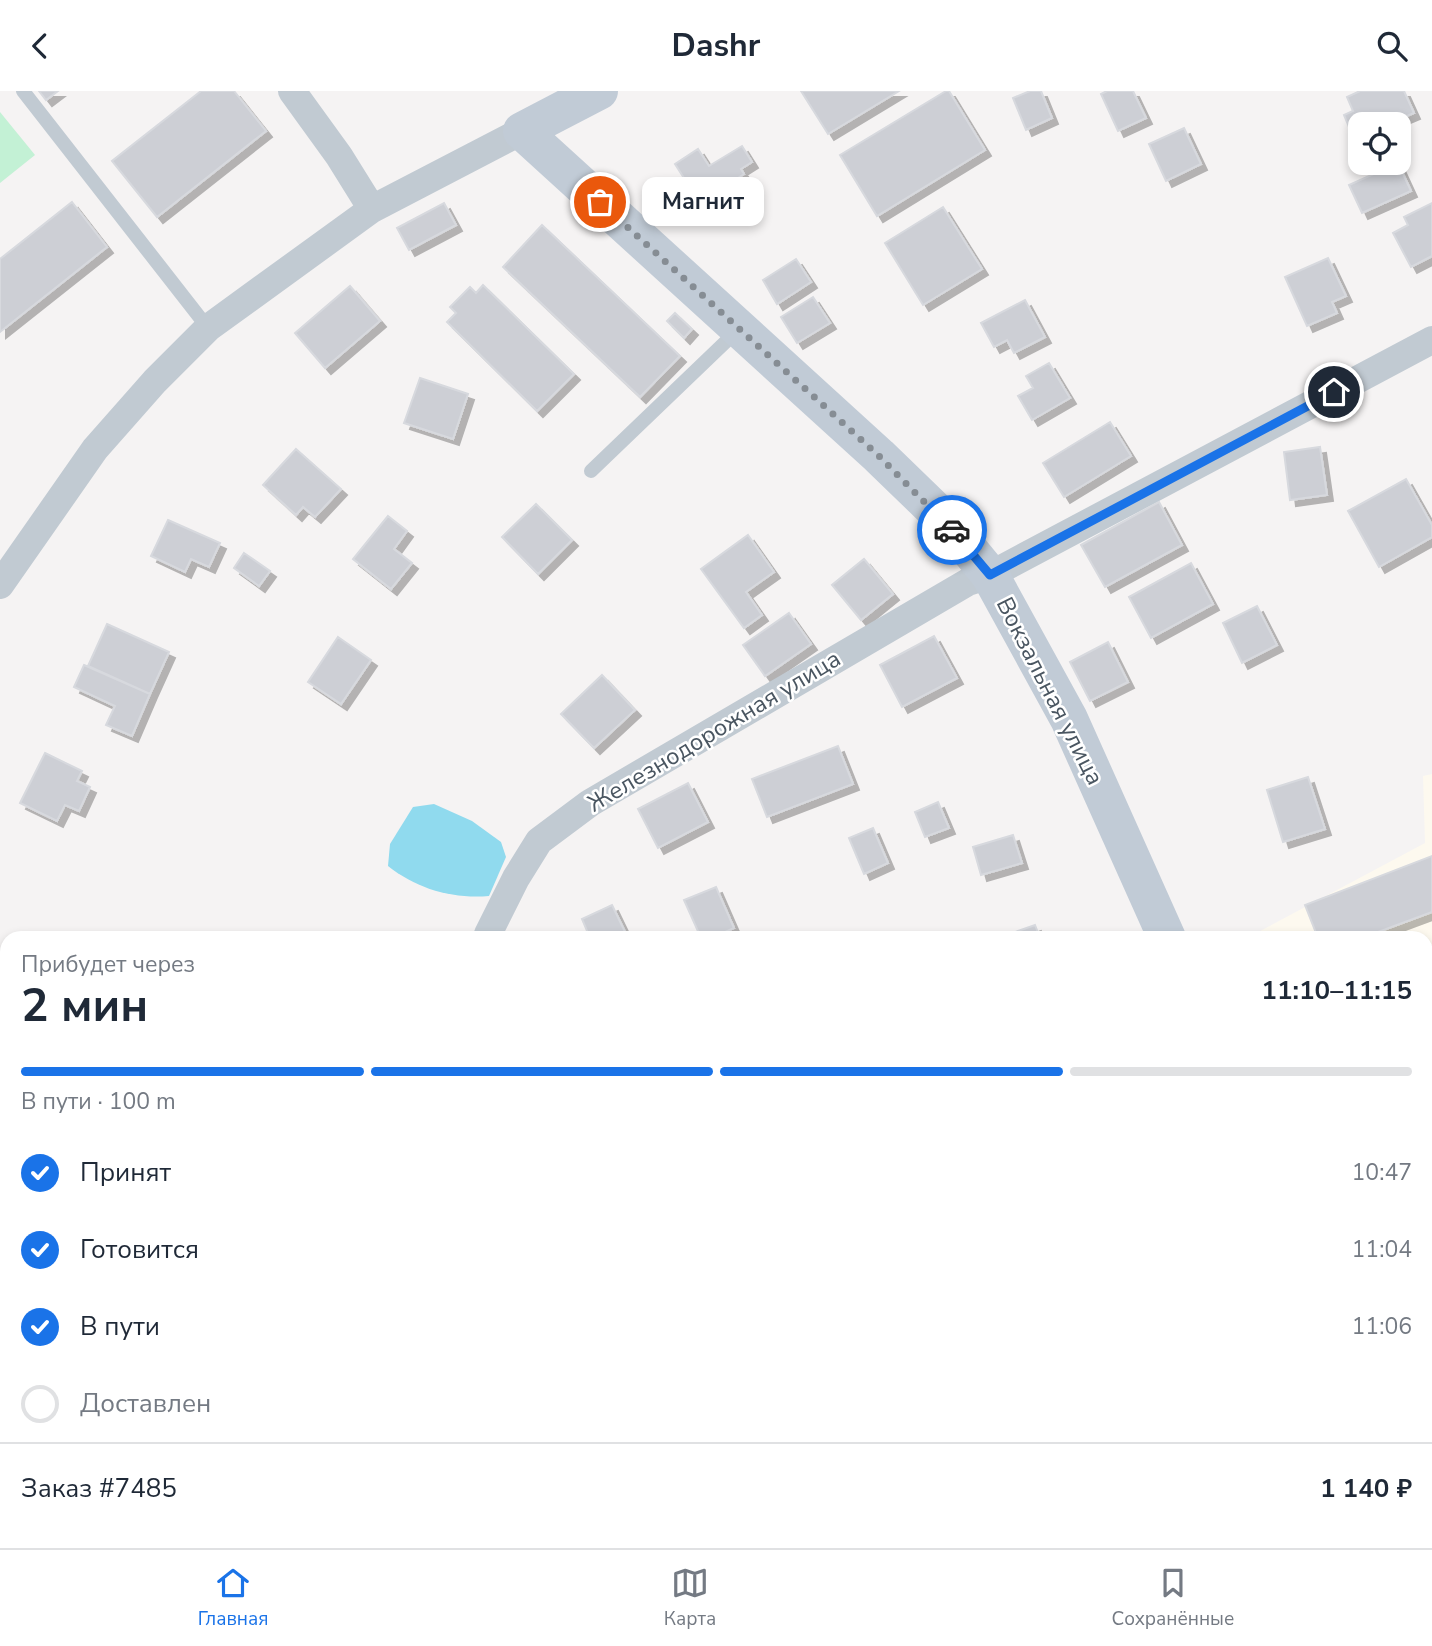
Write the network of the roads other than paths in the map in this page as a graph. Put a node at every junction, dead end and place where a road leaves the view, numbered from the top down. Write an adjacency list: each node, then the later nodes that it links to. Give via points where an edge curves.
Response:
1 (23, 91): 6 (lane)
2 (292, 91): 5 (street)
3 (599, 91): 4 (street)
4 (522, 131): 5 (street); 7 (street, Вокзальная улица)
5 (372, 209): 6 (street)
6 (208, 328): 11 (street, via 95,449)
7 (739, 328): 9 (lane); 10 (street, Вокзальная улица, via 943,518)
8 (1432, 340): 10 (street, Железнодорожная улица)
9 (592, 471)
10 (990, 575): 12 (street, Железнодорожная улица, via 968,582 590,803 539,841); 13 (street, Вокзальная улица, via 1069,719)
11 (0, 584)
12 (490, 931)
13 (1164, 931)

